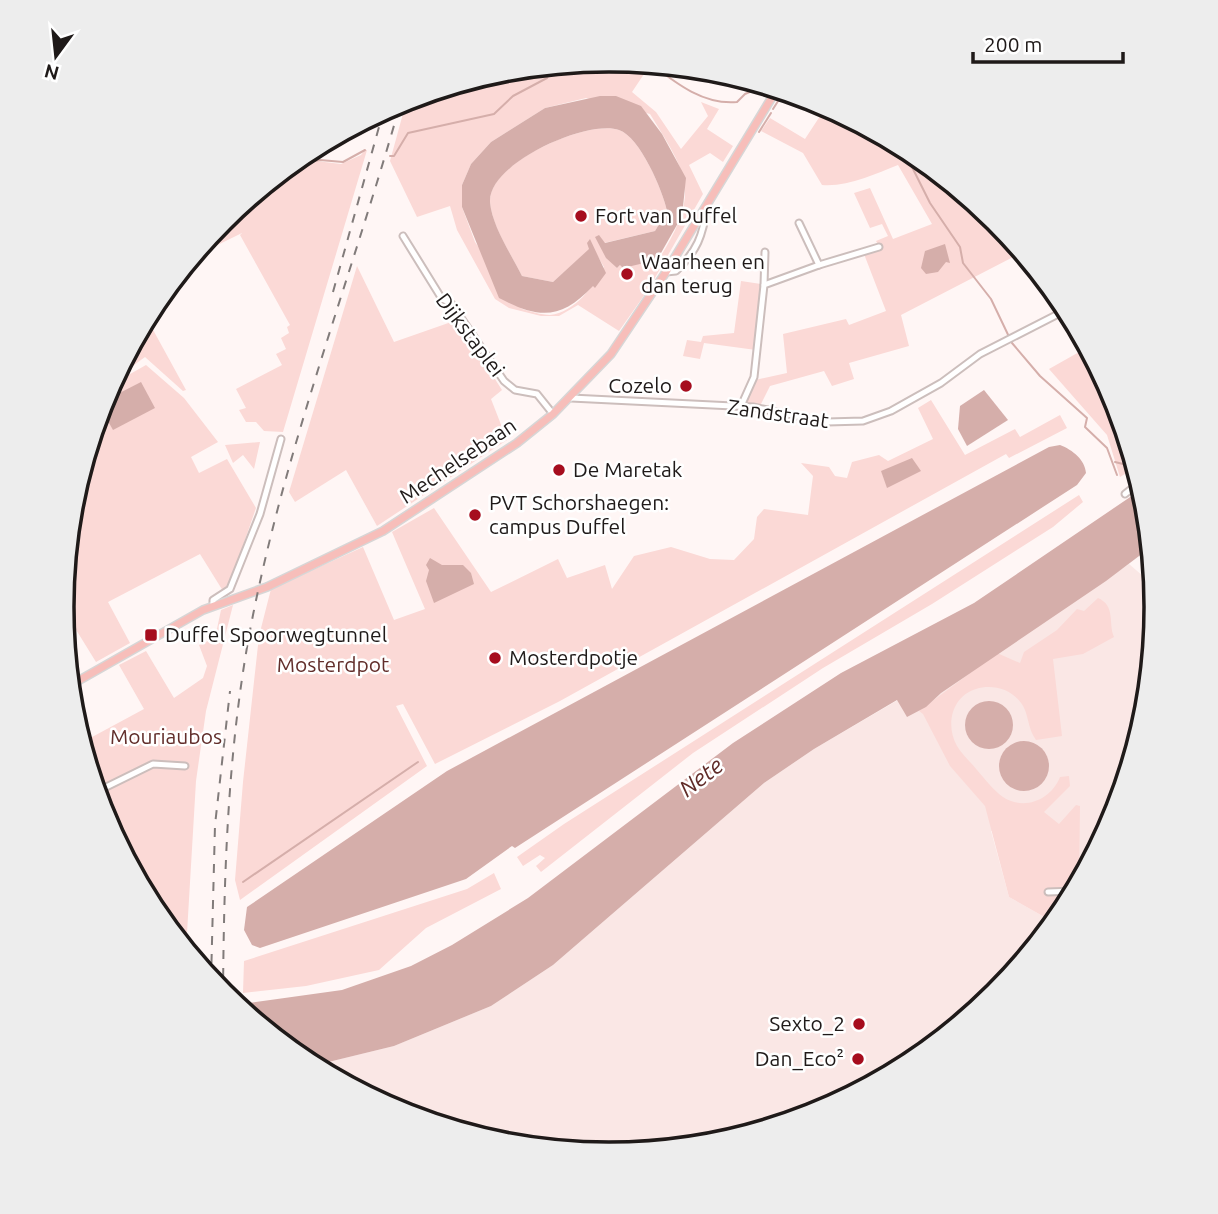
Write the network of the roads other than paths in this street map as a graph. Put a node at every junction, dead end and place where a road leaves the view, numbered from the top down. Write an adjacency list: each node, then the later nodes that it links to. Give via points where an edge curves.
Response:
1 (772, 97): 2 (main road, Mechelsebaan)
2 (708, 202): 8 (main road, Mechelsebaan); 8 (street, Mechelsebaan, via 704,234 687,261 676,271)
3 (799, 223): 7 (street)
4 (403, 236): 13 (street, Dijkstaplei, via 442,299 451,303 504,381 515,390 537,394)
5 (878, 247): 7 (street)
6 (765, 252): 9 (street)
7 (819, 265): 9 (street)
8 (666, 272): 11 (main road, Mechelsebaan, via 611,354)
9 (764, 285): 12 (street, via 754,377)
10 (1057, 314): 12 (street, Zandstraat, via 1004,340 941,383 872,419 836,423)
11 (571, 398): 12 (street, Zandstraat); 13 (main road, Mechelsebaan)
12 (741, 406)
13 (553, 414): 15 (main road, Mechelsebaan, via 400,521 317,564)
14 (281, 439): 15 (street, Mechelsebaan, via 260,514 230,589 213,600)
15 (213, 606): 16 (main road, Mechelsebaan)
16 (79, 681)
17 (185, 766): 18 (street, via 153,764)
18 (105, 788)
19 (1062, 891): 20 (street)
20 (1048, 892)

